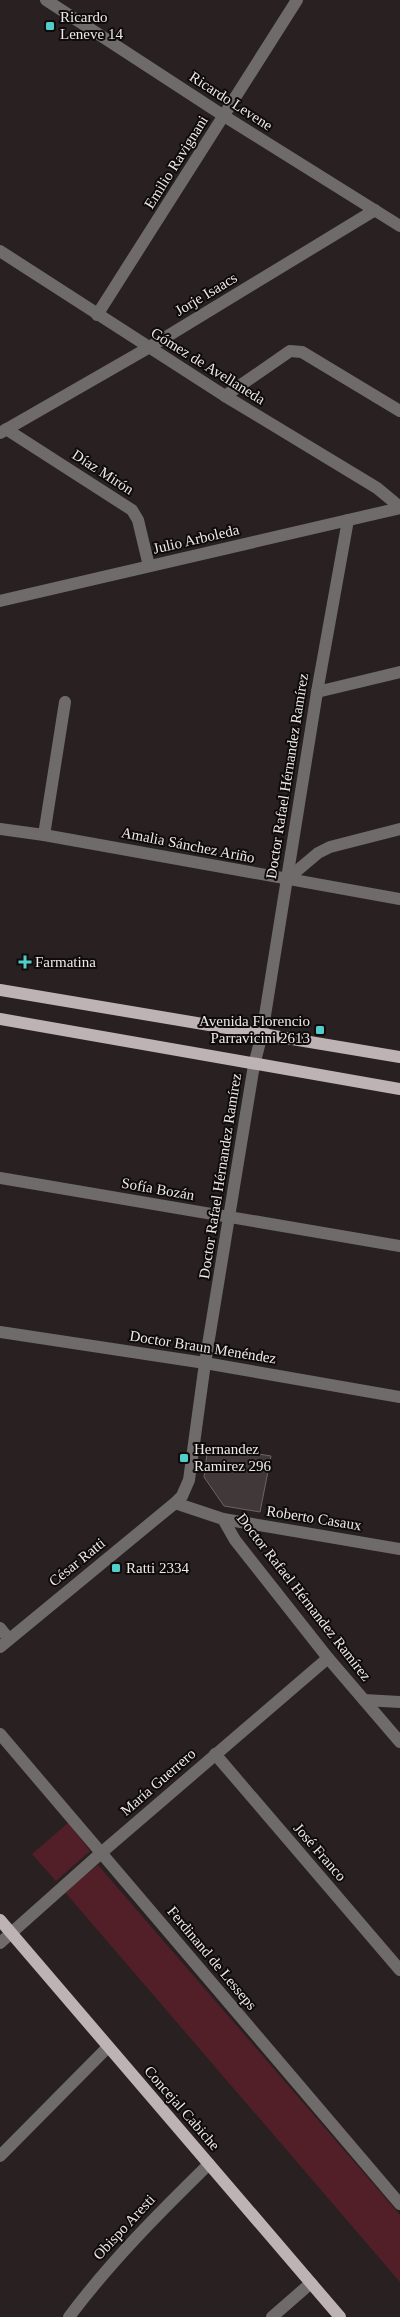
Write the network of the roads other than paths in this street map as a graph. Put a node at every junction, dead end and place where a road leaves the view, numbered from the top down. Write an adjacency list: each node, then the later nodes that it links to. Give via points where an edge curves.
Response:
1 (46, 0): 3 (street, Ricardo Levene)
2 (297, 0): 3 (street, Emilio Ravignani)
3 (224, 116): 4 (street, Ricardo Levene); 7 (street, Emilio Ravignani)
4 (375, 210): 5 (street, Ricardo Levene); 8 (street, Jorje Isaacs)
5 (400, 226)
6 (0, 251): 7 (street, Gómez de Avellaneda)
7 (97, 315): 8 (street, Gómez de Avellaneda)
8 (148, 348): 9 (street, Gómez de Avellaneda); 11 (street, Jorje Isaacs)
9 (225, 396): 10 (street, via 290,351 302,352); 12 (street, Gómez de Avellaneda, via 377,488)
10 (400, 412)
11 (3, 431): 14 (street, Díaz Mirón, via 132,510 138,520)
12 (400, 508): 13 (street, Julio Arboleda)
13 (348, 520): 14 (street, Julio Arboleda); 17 (street, Doctor Rafael Hérnandez Ramírez)
14 (150, 566): 15 (street, Julio Arboleda)
15 (0, 601)
16 (400, 672): 17 (street)
17 (317, 692): 22 (street, Doctor Rafael Hérnandez Ramírez)
18 (65, 702): 21 (street)
19 (0, 829): 21 (street, Amalia Sánchez Ariño)
20 (400, 829): 22 (street, via 330,847)
21 (44, 835): 22 (street, Amalia Sánchez Ariño)
22 (286, 880): 23 (street, Amalia Sánchez Ariño); 26 (street, Doctor Rafael Hérnandez Ramírez)
23 (400, 899)
24 (0, 990): 26 (main road)
25 (0, 1019): 28 (main road)
26 (262, 1034): 27 (main road); 28 (street, Doctor Rafael Hérnandez Ramírez)
27 (400, 1057)
28 (254, 1064): 29 (main road); 31 (street, Doctor Rafael Hérnandez Ramírez)
29 (400, 1089)
30 (0, 1178): 31 (street, Sofía Bozán)
31 (230, 1217): 32 (street, Sofía Bozán); 34 (street, Doctor Rafael Hérnandez Ramírez)
32 (400, 1246)
33 (0, 1332): 34 (street, Doctor Braun Menéndez)
34 (205, 1363): 35 (street, Doctor Braun Menéndez); 36 (street, Doctor Rafael Hérnandez Ramírez, via 189,1480)
35 (400, 1396)
36 (175, 1503): 37 (street, Doctor Rafael Hérnandez Ramírez); 40 (street, César Ratti)
37 (223, 1519): 38 (street, Roberto Casaux); 41 (street, Doctor Rafael Hérnandez Ramírez, via 235,1540)
38 (400, 1549)
39 (0, 1628): 40 (street)
40 (4, 1643)
41 (328, 1658): 42 (street, Doctor Rafael Hérnandez Ramírez); 46 (street, María Guerrero)
42 (364, 1700): 43 (street); 45 (street, Doctor Rafael Hérnandez Ramírez)
43 (400, 1702)
44 (0, 1734): 47 (street, Ferdinand de Lesseps)
45 (400, 1742)
46 (215, 1754): 47 (street, María Guerrero); 51 (street, José Franco)
47 (100, 1853): 49 (street, María Guerrero); 55 (street, Ferdinand de Lesseps)
48 (0, 1920): 49 (main road, Concejal Cabiche)
49 (10, 1932): 50 (street, María Guerrero); 52 (main road, Concejal Cabiche)
50 (0, 1943)
51 (400, 1970)
52 (108, 2047): 53 (street); 54 (main road, Concejal Cabiche)
53 (0, 2156)
54 (209, 2164): 56 (main road, Concejal Cabiche); 57 (street, Obispo Aresti, via 131,2241)
55 (400, 2204)
56 (311, 2283): 58 (street); 59 (main road, Concejal Cabiche)
57 (69, 2317)
58 (272, 2317)
59 (340, 2317)

